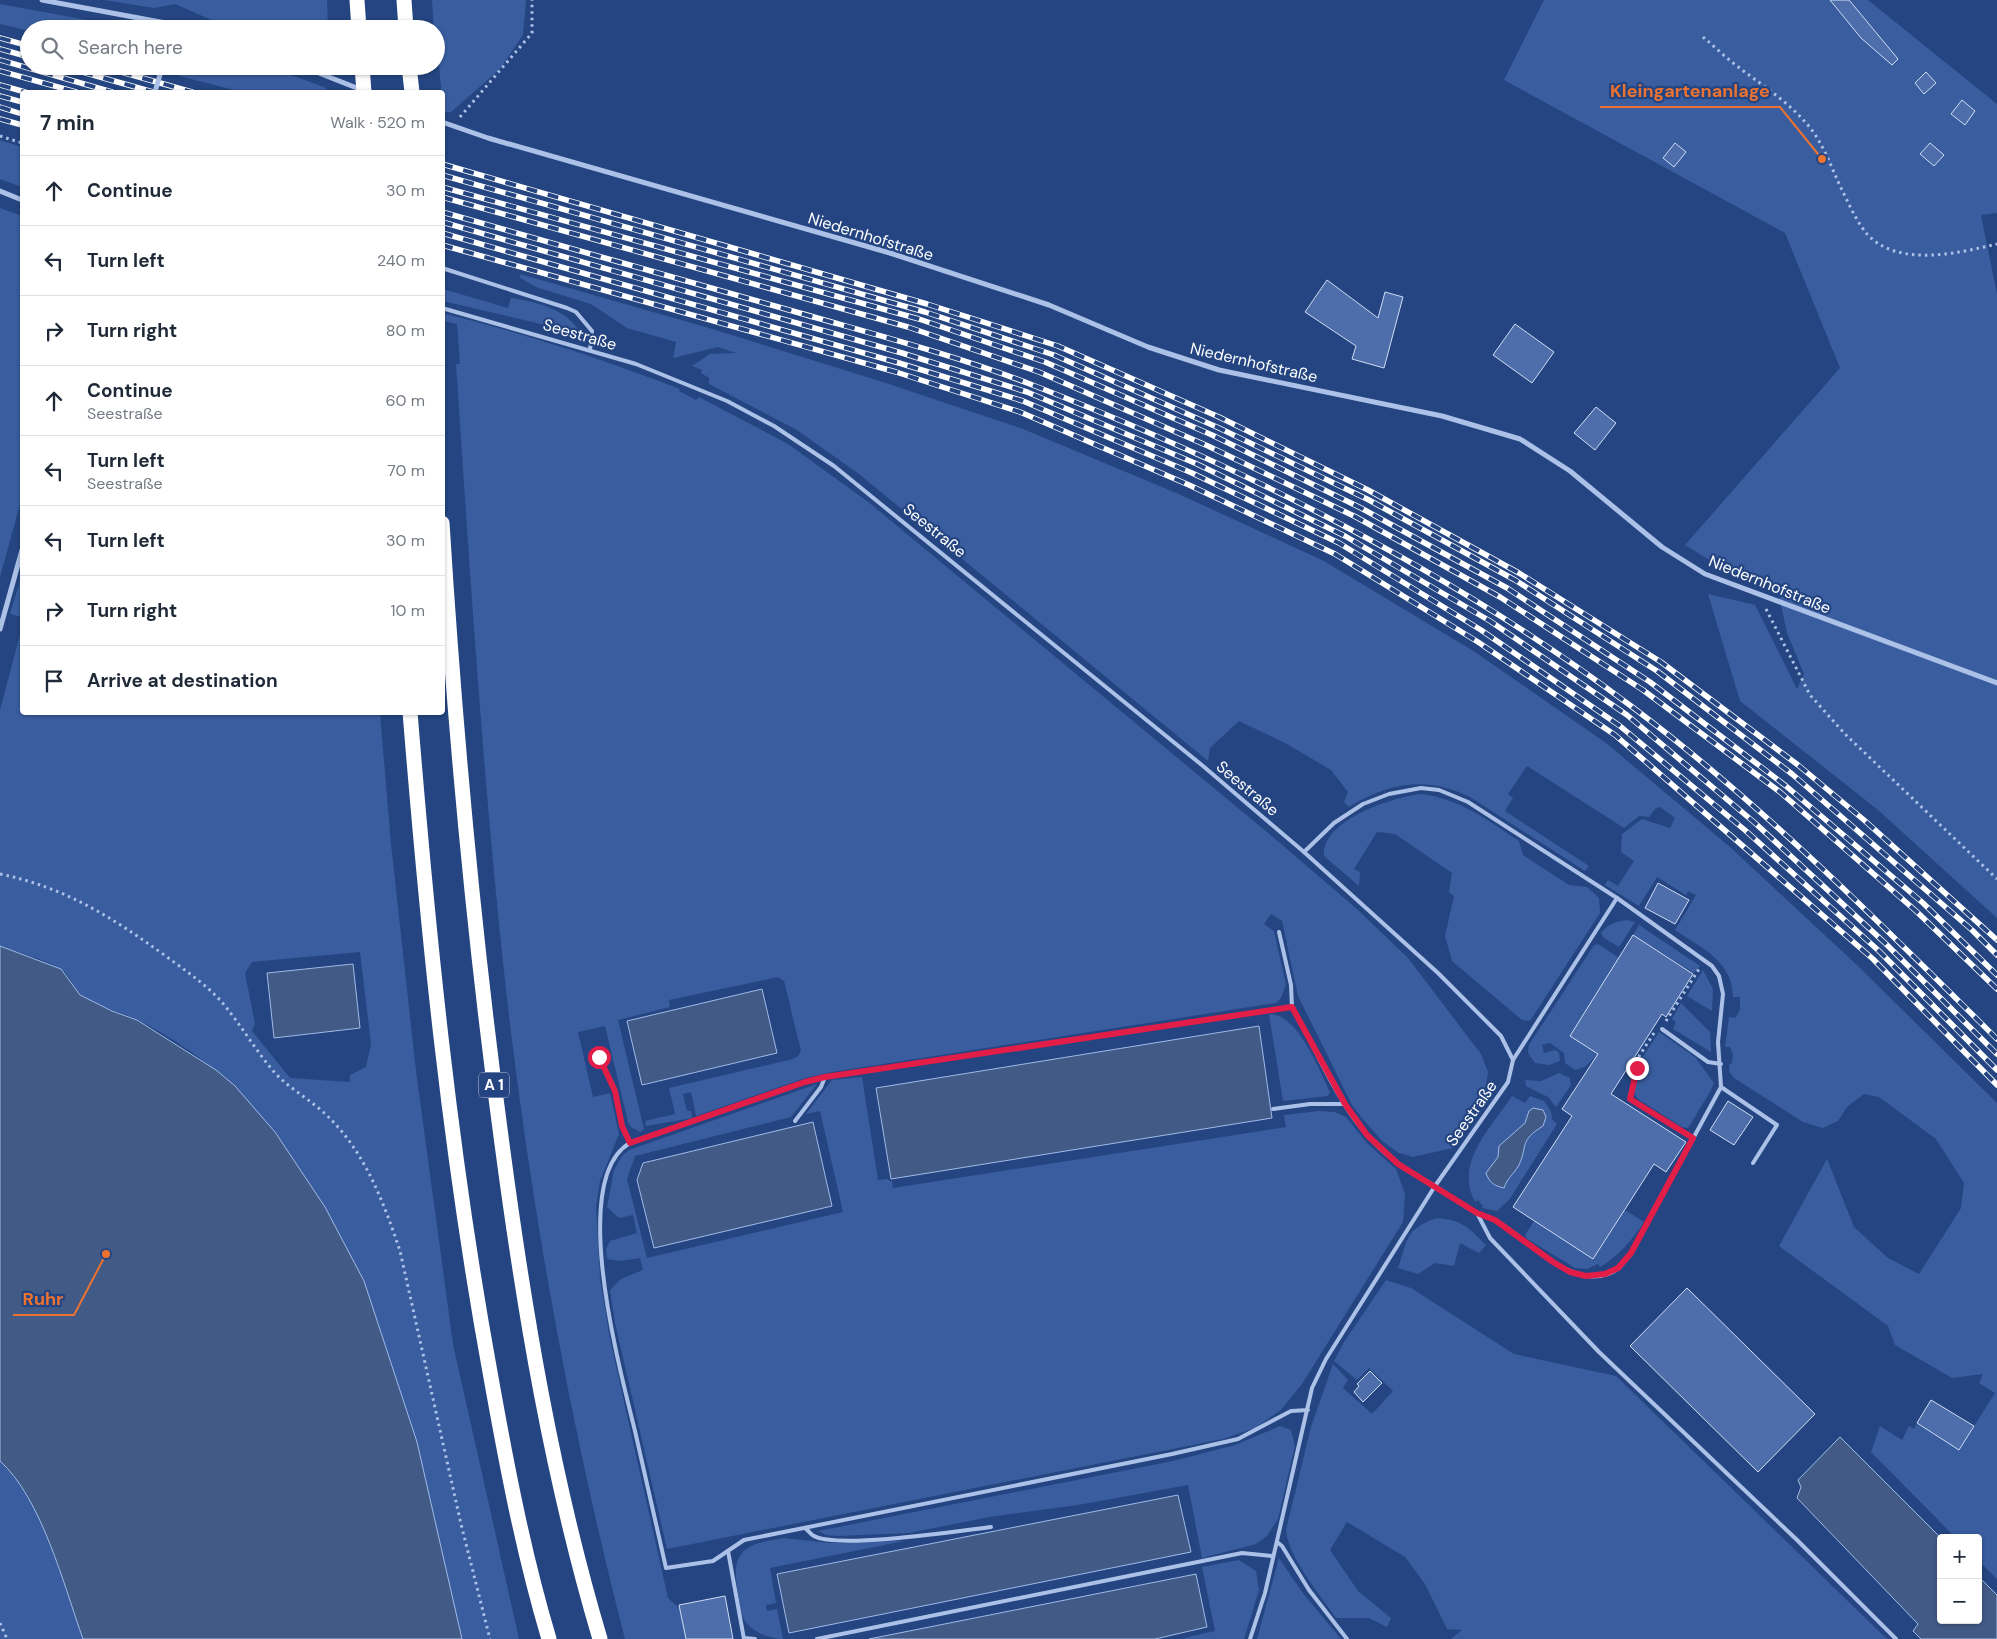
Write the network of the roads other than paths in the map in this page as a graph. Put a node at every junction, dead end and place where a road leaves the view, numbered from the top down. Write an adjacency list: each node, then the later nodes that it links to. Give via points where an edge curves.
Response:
1 (42, 0): 4 (street)
2 (357, 0): 5 (highway)
3 (404, 0): 6 (highway)
4 (144, 20)
5 (358, 20)
6 (405, 20)
7 (160, 75): 11 (street, bridge)
8 (324, 75): 12 (street)
9 (363, 75): 13 (highway, bridge)
10 (410, 75): 14 (highway)
11 (156, 90)
12 (361, 90)
13 (366, 90)
14 (412, 90)
15 (445, 123): 24 (street, Niedernhofstraße, via 890,253 1049,305 1148,347 1219,370 1442,416 1520,439 1570,471 1662,547 1705,574)
16 (0, 191): 17 (street)
17 (20, 199)
18 (445, 269): 20 (lane, via 576,312 592,331)
19 (445, 309): 20 (lane, Seestraße)
20 (590, 350): 26 (lane, Seestraße, via 664,374 727,401 774,426 834,466)
21 (20, 557): 23 (street)
22 (445, 561): 50 (highway, A 1, via 470,881 517,1258 547,1424 584,1587)
23 (0, 626)
24 (1997, 683)
25 (410, 715): 49 (highway, via 446,1091 472,1274 506,1460)
26 (1304, 852): 27 (lane, via 1334,823 1363,804 1411,789 1438,790 1468,802); 32 (lane, Seestraße, via 1438,972 1501,1036)
27 (1616, 898): 32 (lane); 33 (lane, via 1705,960 1719,976 1722,994 1718,1042)
28 (1279, 932): 29 (lane, via 1291,985)
29 (1292, 1007): 34 (lane); 36 (lane)
30 (1662, 1028): 33 (lane, via 1708,1062)
31 (599, 1057): 39 (lane, via 615,1091 622,1126)
32 (1513, 1060): 41 (lane, Seestraße, via 1508,1082)
33 (1721, 1064): 35 (lane)
34 (825, 1077): 38 (lane); 39 (lane)
35 (1721, 1087): 40 (lane, via 1777,1124); 42 (lane, via 1631,1253 1618,1268 1605,1274 1586,1276 1570,1272 1495,1220)
36 (1345, 1104): 37 (lane); 41 (lane, via 1367,1135 1398,1164)
37 (1273, 1109)
38 (795, 1121)
39 (630, 1143): 47 (lane, via 614,1155 605,1181 601,1206 604,1278 613,1337 666,1568 713,1561)
40 (1753, 1163)
41 (1435, 1186): 42 (lane); 43 (lane, Seestraße, via 1326,1359 1312,1388)
42 (1477, 1213): 56 (lane, via 1490,1238 1599,1352)
43 (1308, 1410): 45 (lane, via 1291,1411 1238,1439); 46 (lane, Seestraße)
44 (991, 1527): 45 (lane, via 920,1536 836,1540 814,1536)
45 (805, 1528): 47 (lane, via 744,1540)
46 (1277, 1542): 48 (lane, Seestraße); 55 (lane)
47 (728, 1551): 51 (lane)
48 (1273, 1556): 53 (lane, via 1242,1553); 54 (lane, Seestraße)
49 (549, 1639)
50 (600, 1639)
51 (744, 1639): 52 (lane)
52 (755, 1639)
53 (817, 1639)
54 (1250, 1639)
55 (1347, 1639)
56 (1896, 1639)

